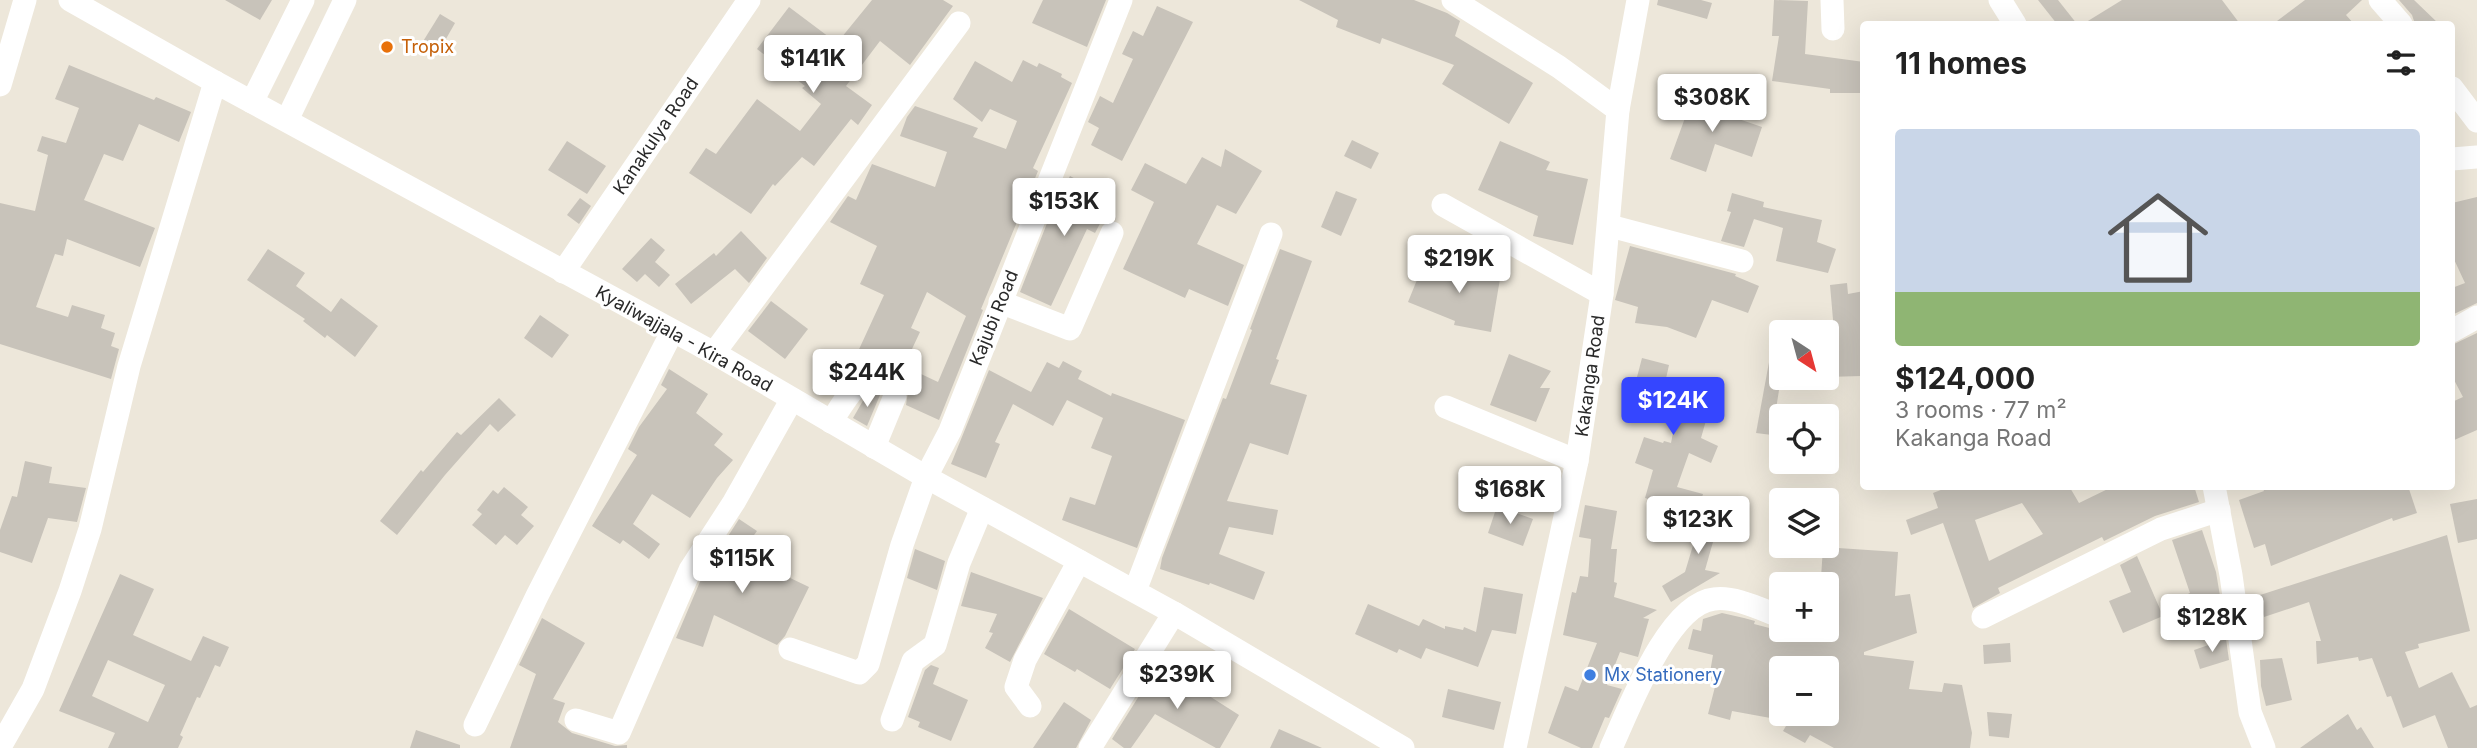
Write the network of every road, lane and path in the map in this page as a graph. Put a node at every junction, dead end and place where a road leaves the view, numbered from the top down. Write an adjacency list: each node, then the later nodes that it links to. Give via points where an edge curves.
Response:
1 (25, 0): 17 (street)
2 (70, 0): 16 (street, Kyaliwajjala - Kira Road)
3 (303, 0): 19 (street)
4 (345, 0): 21 (street)
5 (749, 0): 30 (street, Kanakulya Road)
6 (1121, 0): 32 (street, Kajubi Road)
7 (1453, 0): 20 (street)
8 (1638, 0): 20 (street, Kakanga Road)
9 (1832, 0): 15 (street)
10 (2000, 0): 12 (street)
11 (2380, 0): 13 (street)
12 (2013, 21)
13 (2398, 21)
14 (959, 23): 36 (street)
15 (1833, 29)
16 (215, 82): 19 (street, Kyaliwajjala - Kira Road); 56 (street, via 129,366 70,592 33,689)
17 (0, 85)
18 (2455, 92): 22 (street)
19 (252, 102): 21 (street, Kyaliwajjala - Kira Road)
20 (1618, 110): 26 (street, Kakanga Road)
21 (286, 120): 30 (street, Kyaliwajjala - Kira Road)
22 (2477, 121)
23 (2477, 157): 24 (street)
24 (2455, 159)
25 (1443, 205): 31 (street)
26 (1610, 226): 29 (street); 31 (street, Kakanga Road)
27 (1112, 233): 32 (street, via 1070,329)
28 (1271, 234): 47 (street)
29 (1742, 261)
30 (563, 272): 35 (street, Kyaliwajjala - Kira Road)
31 (1602, 294): 41 (street, Kakanga Road)
32 (1000, 302): 42 (street, Kajubi Road, via 950,431)
33 (2477, 317): 34 (street)
34 (2455, 329)
35 (672, 332): 36 (street, Kyaliwajjala - Kira Road); 55 (street)
36 (714, 353): 37 (street, Kyaliwajjala - Kira Road)
37 (792, 399): 39 (street, Kyaliwajjala - Kira Road); 53 (street, via 690,570 620,733)
38 (1446, 407): 41 (street)
39 (831, 422): 40 (street, Kyaliwajjala - Kira Road); 40 (street, via 859,383 869,377 892,386 895,396)
40 (874, 447): 42 (street, Kyaliwajjala - Kira Road)
41 (1577, 461): 59 (street, Kakanga Road)
42 (926, 477): 44 (street, Kyaliwajjala - Kira Road); 51 (street, Kajubi Road, via 868,664 859,673)
43 (2215, 490): 45 (street)
44 (982, 508): 46 (street, Kyaliwajjala - Kira Road); 54 (street, via 959,563 935,645 913,662)
45 (2219, 510): 50 (street, via 2161,529); 61 (street, via 2246,693)
46 (1079, 561): 47 (street, Kyaliwajjala - Kira Road); 52 (street, via 1025,660 1016,687)
47 (1135, 591): 48 (street, Kyaliwajjala - Kira Road)
48 (1174, 612): 57 (street); 58 (street, Kyaliwajjala - Kira Road)
49 (1769, 613): 60 (street, via 1714,599 1685,613 1655,657)
50 (1983, 617)
51 (790, 649)
52 (1030, 706)
53 (576, 720)
54 (892, 720)
55 (475, 725)
56 (0, 747)
57 (1090, 748)
58 (1403, 748)
59 (1515, 748)
60 (1611, 748)
61 (2264, 748)

